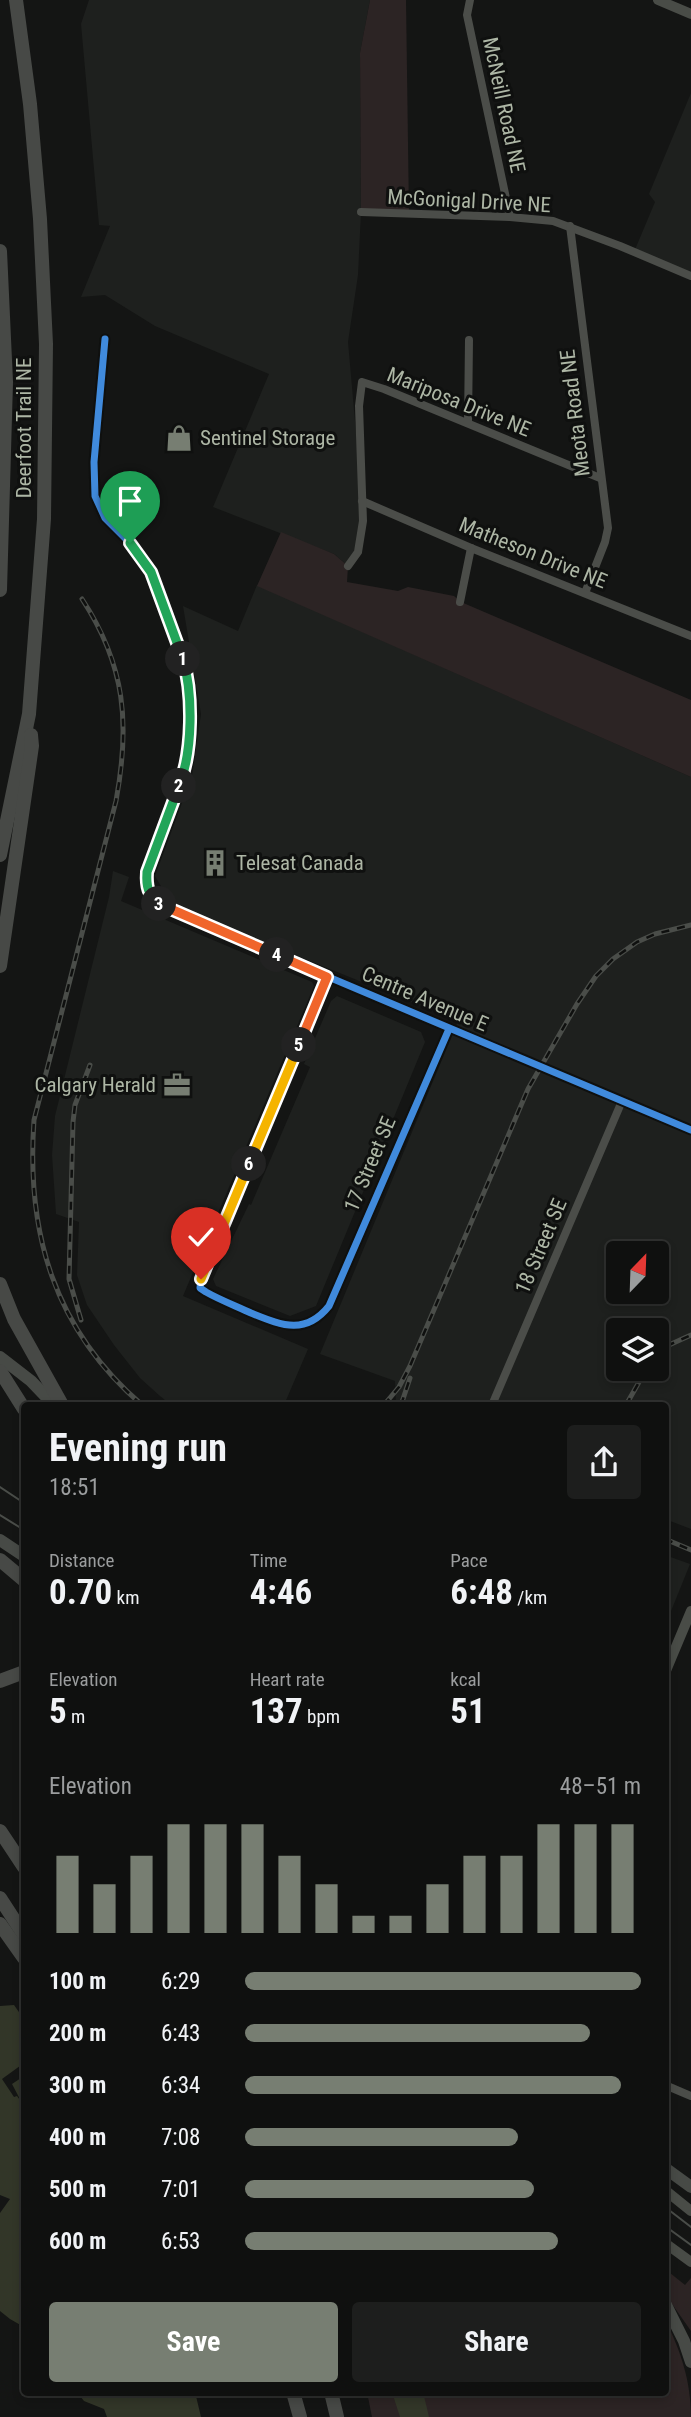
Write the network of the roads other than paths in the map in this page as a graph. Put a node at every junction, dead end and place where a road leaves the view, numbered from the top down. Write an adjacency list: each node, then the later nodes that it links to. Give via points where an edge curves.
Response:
1 (16, 0): 21 (highway, Deerfoot Trail NE, via 30,104 46,344 44,519)
2 (471, 0): 6 (street, McNeill Road NE, via 467,15)
3 (658, 0): 4 (street)
4 (691, 14)
5 (361, 212): 6 (street, McGonigal Drive NE)
6 (510, 217): 7 (street, McGonigal Drive NE)
7 (570, 226): 9 (street, McGonigal Drive NE); 13 (street, Meota Road NE)
8 (0, 251): 17 (highway, Deerfoot Trail NE, via 6,382)
9 (691, 276)
10 (105, 339): 24 (street, Centre Avenue E, via 95,496 105,518 151,572 190,688 184,775 147,872 149,895 165,908)
11 (469, 340): 12 (street)
12 (468, 424): 13 (street, Mariposa Drive NE); 14 (street, Mariposa Drive NE, via 362,382)
13 (600, 478): 18 (street, Meota Road NE, via 608,528)
14 (362, 501): 15 (street, Matheson Drive NE); 16 (street, Mariposa Drive NE, via 358,552)
15 (471, 548): 18 (street, Matheson Drive NE); 19 (street)
16 (348, 566)
17 (0, 583)
18 (584, 593): 20 (street, Matheson Drive NE)
19 (460, 602)
20 (691, 636)
21 (29, 714): 22 (highway, Deerfoot Trail NE); 23 (highway, via 32,746)
22 (0, 855)
23 (0, 966)
24 (327, 977): 25 (street, Centre Avenue E); 25 (street, 17 Street SE, via 204,1271 200,1288 214,1297 289,1326 314,1321 323,1313)
25 (449, 1028): 26 (street, Centre Avenue E)
26 (622, 1101): 27 (street, Centre Avenue E); 33 (street, 18 Street SE)
27 (691, 1130)
28 (0, 1284): 32 (highway)
29 (0, 1357): 31 (main road)
30 (0, 1371): 34 (highway)
31 (51, 1402)
32 (60, 1402)
33 (493, 1402)
34 (21, 1404)
35 (0, 1540): 36 (main road)
36 (21, 1554)
37 (0, 1560): 38 (highway)
38 (21, 1578)
39 (691, 1612): 40 (street)
40 (669, 1664)
41 (21, 1673): 42 (highway)
42 (0, 1681)
43 (0, 1831): 44 (highway)
44 (21, 1862)
45 (0, 1898): 47 (highway)
46 (0, 1924): 48 (highway)
47 (21, 1930)
48 (21, 1954)
49 (669, 2087): 50 (street)
50 (691, 2096)
51 (669, 2171): 52 (main road)
52 (691, 2187)
53 (669, 2193): 54 (street)
54 (691, 2211)
55 (669, 2246): 56 (street)
56 (691, 2262)
57 (669, 2311): 58 (main road)
58 (691, 2362)
59 (294, 2396): 62 (highway)
60 (332, 2396): 63 (highway)
61 (341, 2396): 64 (highway)
62 (300, 2417)
63 (337, 2417)
64 (344, 2417)

